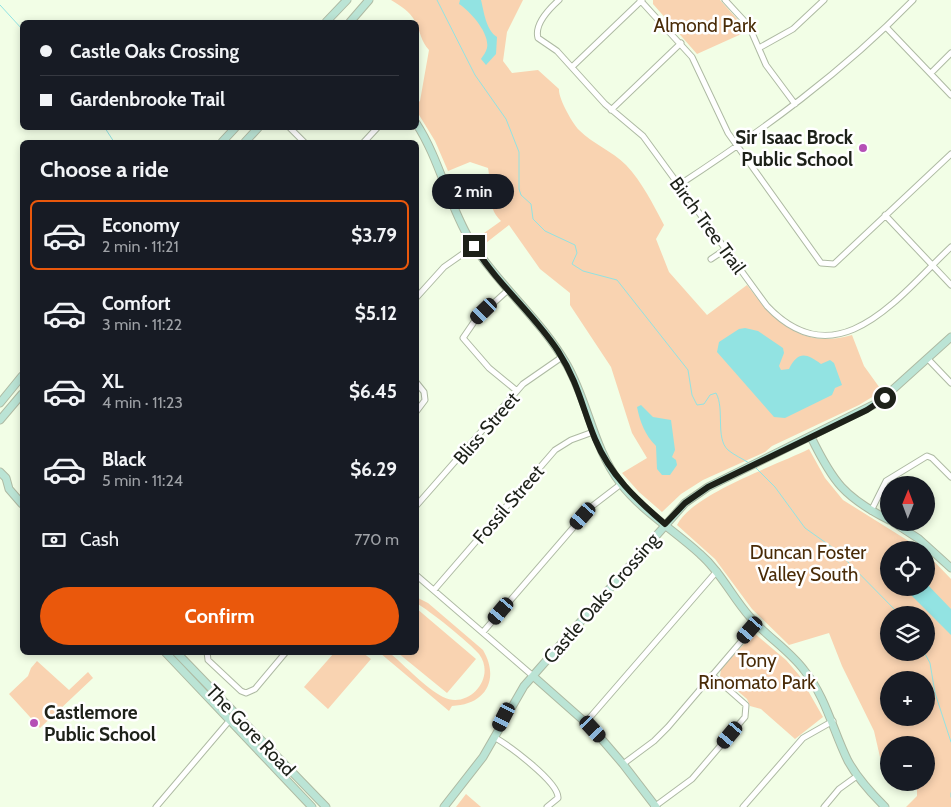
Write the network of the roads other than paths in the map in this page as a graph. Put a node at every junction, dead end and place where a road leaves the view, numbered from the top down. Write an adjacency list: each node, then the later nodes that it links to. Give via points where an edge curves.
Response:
1 (347, 0): 8 (street)
2 (369, 0): 9 (street)
3 (559, 0): 14 (street, Birch Tree Trail, via 548,11 537,35 540,41)
4 (641, 0): 11 (street); 14 (street)
5 (725, 0): 12 (street, via 748,26)
6 (824, 0): 12 (street, via 793,29)
7 (913, 0): 10 (street)
8 (328, 20)
9 (352, 20)
10 (886, 27): 15 (street); 17 (street, via 832,76)
11 (681, 44): 18 (street); 28 (street, via 692,57)
12 (759, 48): 17 (street, via 766,65)
13 (951, 54): 15 (street)
14 (573, 66): 18 (street, Birch Tree Trail)
15 (931, 73): 16 (street)
16 (951, 95)
17 (795, 104): 28 (street)
18 (611, 110): 30 (street, Birch Tree Trail, via 642,136)
19 (419, 128): 32 (street, via 432,148)
20 (233, 130): 24 (street)
21 (256, 130): 25 (street)
22 (292, 130): 26 (street)
23 (375, 130): 27 (street)
24 (224, 140)
25 (247, 140)
26 (302, 140)
27 (366, 140)
28 (737, 147): 30 (street); 31 (street, via 821,263 834,264)
29 (951, 154): 31 (street)
30 (679, 185): 34 (street, Birch Tree Trail)
31 (885, 215): 36 (street)
32 (474, 246): 38 (street); 39 (street, via 444,266)
33 (951, 247): 36 (street, Birch Tree Trail)
34 (726, 249): 35 (street); 36 (street, Birch Tree Trail, via 780,319 797,329 826,336 856,330 870,322)
35 (711, 259)
36 (932, 265): 37 (street)
37 (951, 285)
38 (508, 290): 41 (street); 46 (street, via 476,319 463,338 489,368)
39 (419, 295)
40 (951, 338): 42 (street, Castle Oaks Crossing)
41 (562, 357): 46 (street, Bliss Street); 51 (street, via 577,385)
42 (928, 359): 44 (street); 52 (street, Castle Oaks Crossing, via 879,402)
43 (20, 378): 48 (street)
44 (951, 384)
45 (419, 386): 49 (street, via 425,400)
46 (517, 391): 59 (street, Bliss Street)
47 (20, 396): 50 (street)
48 (0, 403)
49 (419, 408)
50 (0, 420)
51 (593, 432): 55 (street); 67 (street, Fossil Street, via 555,450)
52 (811, 437): 60 (street, via 838,485); 62 (street, Castle Oaks Crossing, via 692,498)
53 (0, 472): 57 (street)
54 (951, 477): 60 (street, via 927,456 886,481)
55 (621, 484): 62 (street); 69 (street, via 591,507)
56 (0, 486): 57 (street)
57 (9, 489): 58 (street)
58 (20, 502)
59 (419, 503)
60 (871, 511): 61 (street)
61 (880, 516)
62 (665, 524): 65 (street); 75 (street, Castle Oaks Crossing)
63 (907, 531): 64 (street)
64 (951, 567)
65 (716, 571): 68 (street); 79 (street)
66 (419, 578): 67 (street)
67 (434, 590): 69 (street)
68 (756, 624): 74 (street); 78 (street, via 805,671)
69 (483, 632): 75 (street)
70 (168, 655): 77 (street, The Gore Road)
71 (179, 655): 76 (street, The Gore Road)
72 (207, 655): 73 (street, via 208,660 246,693 257,686)
73 (283, 655)
74 (712, 674): 81 (street, via 668,727); 88 (street, via 742,699 746,705 745,717 692,779)
75 (533, 676): 79 (street); 80 (street, Castle Oaks Crossing, via 515,698)
76 (235, 714): 77 (street); 85 (street, The Gore Road)
77 (229, 721): 83 (street); 84 (street, The Gore Road)
78 (832, 721): 82 (street); 89 (street, via 803,738)
79 (586, 722): 81 (street)
80 (494, 736): 86 (street, Castle Oaks Crossing, via 472,773); 87 (street, via 532,765 554,787 558,798)
81 (624, 764): 88 (street)
82 (857, 776): 90 (street, via 839,789); 91 (street)
83 (156, 807)
84 (312, 807)
85 (326, 807)
86 (444, 807)
87 (547, 807)
88 (655, 807)
89 (743, 807)
90 (824, 807)
91 (885, 807)

